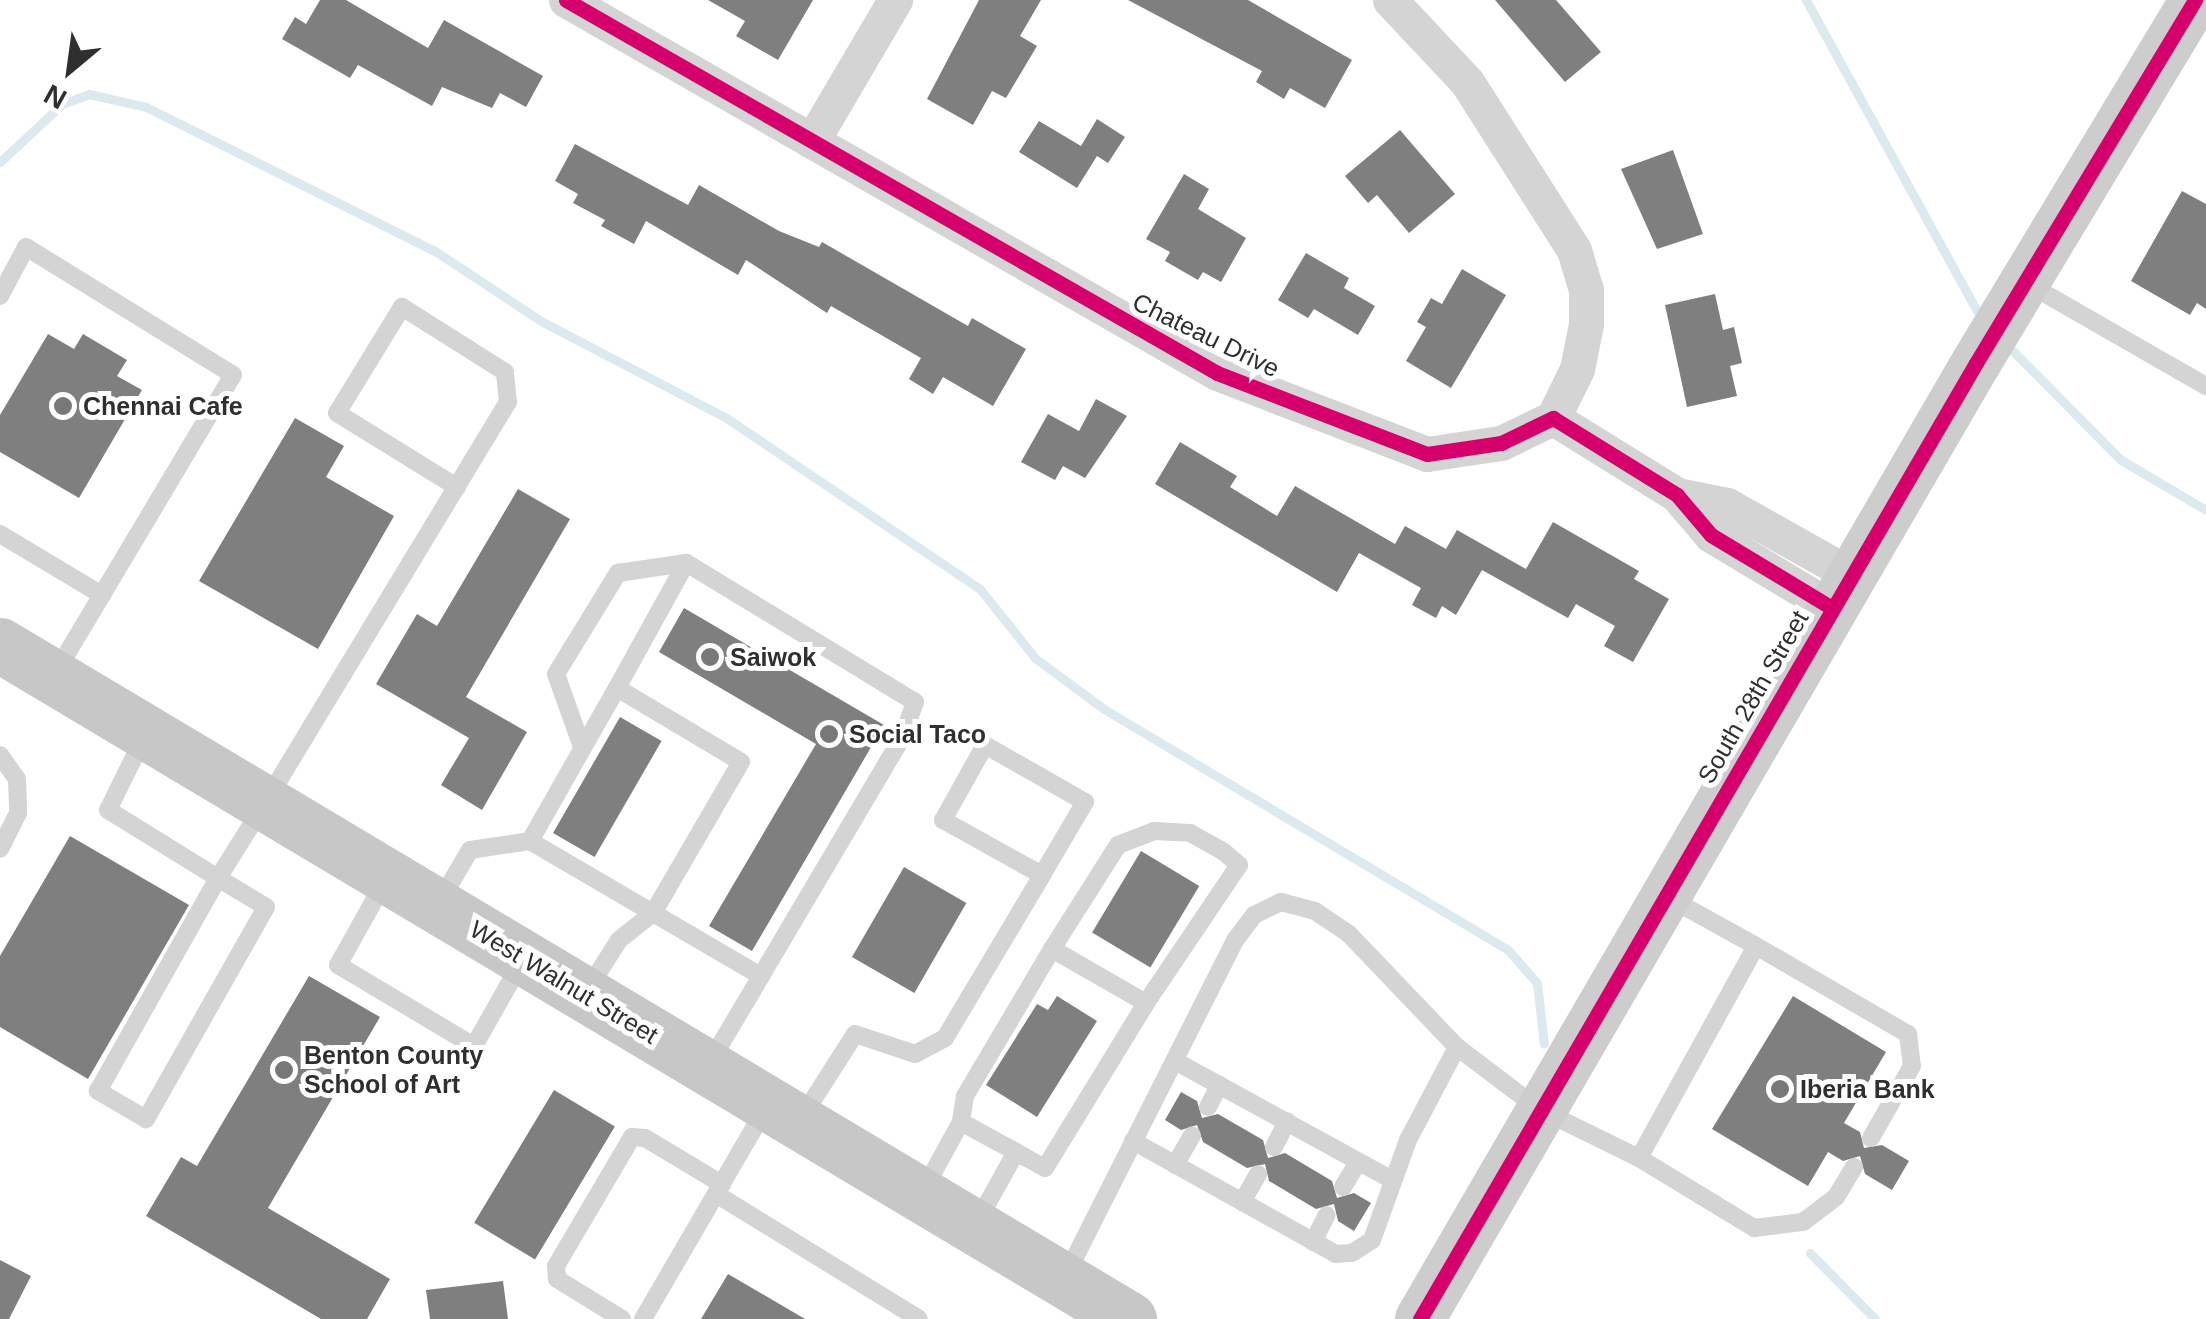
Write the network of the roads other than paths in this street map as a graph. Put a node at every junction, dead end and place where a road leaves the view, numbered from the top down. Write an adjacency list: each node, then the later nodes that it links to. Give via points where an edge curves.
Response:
1 (566, 0): 5 (street, Chateau Drive)
2 (896, 0): 5 (street)
3 (1390, 0): 9 (street, via 1467,82 1574,250 1586,290 1586,324 1577,369)
4 (2195, 0): 6 (street, South 28th Street)
5 (812, 141): 9 (street, Chateau Drive, via 1120,322 1217,373 1324,416 1428,454 1501,444)
6 (2025, 282): 8 (lane); 13 (street, South 28th Street)
7 (0, 296): 14 (lane, via 26,247 233,375)
8 (2206, 386)
9 (1554, 418): 13 (street, via 1677,495 1727,505)
10 (457, 487): 10 (lane, via 508,402 504,372 402,307 337,413); 21 (lane)
11 (0, 534): 14 (lane)
12 (686, 563): 17 (lane); 19 (lane, via 618,573 556,674); 33 (lane, via 915,702 902,738)
13 (1842, 591): 27 (street, South 28th Street)
14 (102, 595): 16 (lane)
15 (0, 645): 16 (main road, West Walnut Street)
16 (53, 676): 18 (main road, West Walnut Street)
17 (616, 688): 19 (lane); 29 (lane, via 742,762)
18 (146, 732): 21 (main road, West Walnut Street); 26 (lane, via 108,810)
19 (582, 747): 22 (lane)
20 (0, 755): 23 (lane, via 17,779 18,813)
21 (265, 803): 25 (main road, West Walnut Street); 26 (lane)
22 (530, 841): 28 (lane, via 470,850); 29 (lane)
23 (0, 850)
24 (1042, 875): 24 (lane, via 1085,802 985,745 944,820); 42 (lane, via 945,1038 915,1054 855,1034)
25 (388, 876): 28 (main road, West Walnut Street); 32 (lane, via 338,965 474,1046)
26 (218, 878): 26 (lane, via 266,908 146,1119 98,1091)
27 (1668, 898): 30 (lane); 41 (street, South 28th Street)
28 (437, 905): 32 (main road, West Walnut Street)
29 (652, 914): 33 (lane); 34 (lane, via 619,940)
30 (1756, 946): 46 (lane, via 1908,1034 1912,1066); 50 (lane)
31 (1052, 949): 35 (lane); 35 (lane, via 1118,845 1154,831 1190,834 1224,852 1239,864); 43 (lane, via 965,1096)
32 (524, 957): 34 (main road, West Walnut Street)
33 (761, 976): 38 (lane)
34 (585, 994): 38 (main road, West Walnut Street)
35 (1146, 1003): 49 (lane, via 1045,1168)
36 (1457, 1047): 37 (lane, via 1348,933 1315,910 1281,902 1254,915 1236,939); 41 (lane); 55 (lane)
37 (1175, 1061): 39 (lane); 47 (lane)
38 (707, 1067): 42 (main road, West Walnut Street)
39 (1219, 1085): 40 (lane); 44 (lane)
40 (1208, 1107)
41 (1539, 1109): 50 (lane); 67 (street, South 28th Street)
42 (784, 1113): 57 (lane); 58 (main road, West Walnut Street)
43 (961, 1122): 49 (lane); 58 (lane)
44 (1287, 1122): 48 (lane); 51 (lane)
45 (1192, 1136): 52 (lane)
46 (1870, 1138)
47 (1134, 1141): 52 (lane); 63 (lane)
48 (1274, 1146)
49 (1016, 1152): 61 (lane)
50 (1639, 1158): 53 (lane, via 1754,1228 1803,1222 1836,1197)
51 (1358, 1162): 55 (lane); 56 (lane)
52 (1175, 1165): 59 (lane)
53 (1854, 1168)
54 (1258, 1174): 59 (lane)
55 (1392, 1180): 62 (lane, via 1372,1240 1336,1254)
56 (1343, 1187)
57 (719, 1189): 64 (lane, via 645,1138 632,1137 556,1266 556,1279); 65 (lane); 66 (lane)
58 (921, 1195): 61 (main road, West Walnut Street)
59 (1242, 1202): 62 (lane)
60 (1327, 1215): 62 (lane)
61 (974, 1227): 63 (main road, West Walnut Street)
62 (1313, 1242)
63 (1091, 1304)
64 (622, 1319)
65 (643, 1319)
66 (920, 1319)
67 (1420, 1319)

